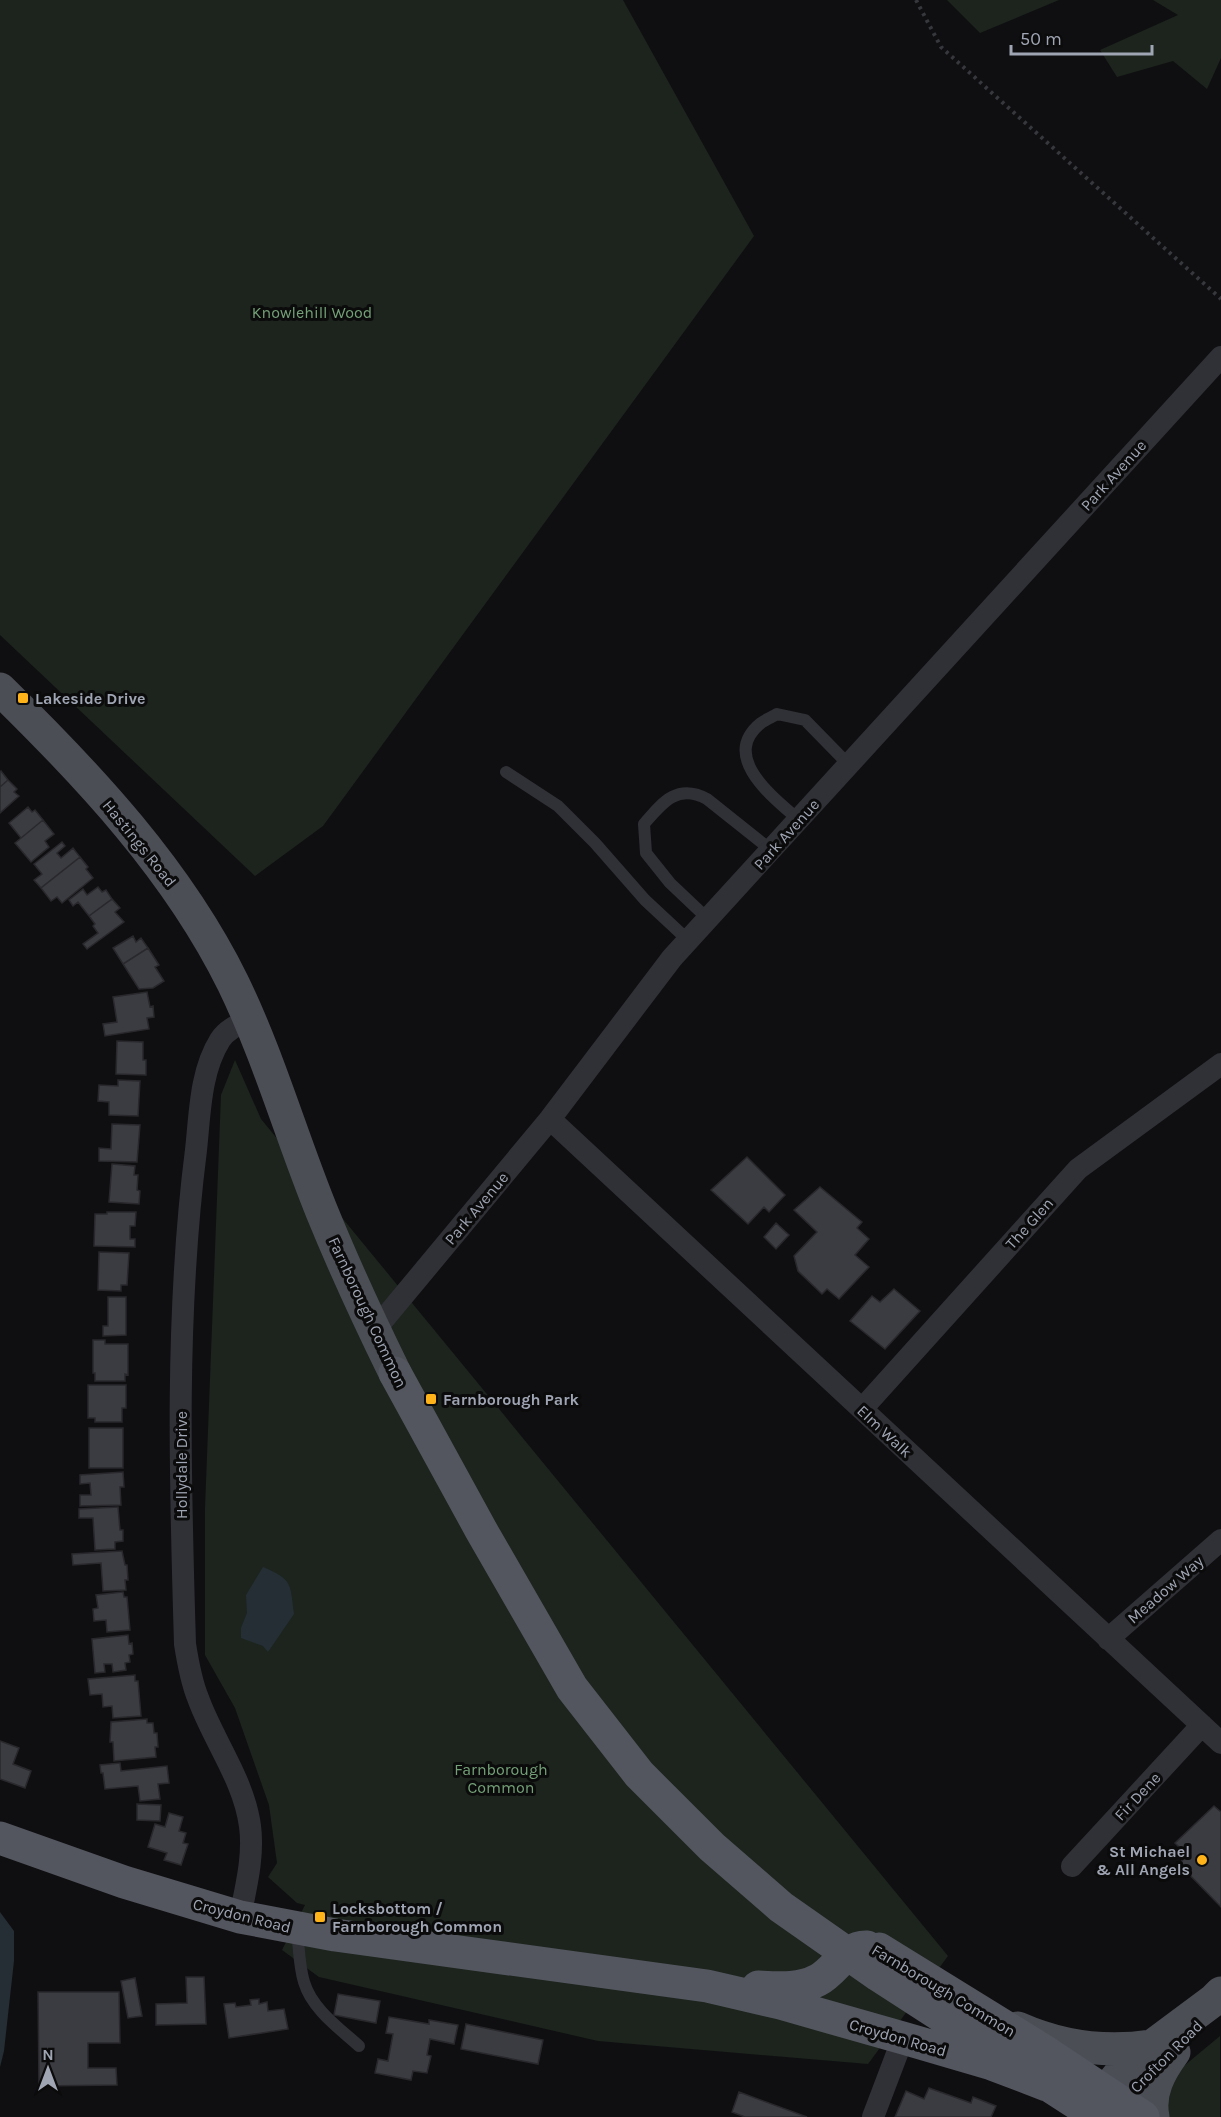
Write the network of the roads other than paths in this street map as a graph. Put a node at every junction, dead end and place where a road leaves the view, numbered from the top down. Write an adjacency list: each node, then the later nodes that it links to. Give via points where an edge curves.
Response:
1 (1221, 357): 3 (street, Park Avenue)
2 (0, 689): 9 (main road, Hastings Road, via 135,834 178,891 209,940)
3 (849, 765): 5 (street, Park Avenue); 5 (lane, via 805,720 777,714 760,724 747,740 747,763 762,788)
4 (506, 772): 8 (lane, via 558,806 645,900)
5 (799, 820): 6 (street, Park Avenue)
6 (771, 850): 7 (street, Park Avenue); 7 (lane, via 695,793 678,793 659,806 644,824 646,853 670,883)
7 (708, 919): 8 (street, Park Avenue)
8 (689, 941): 11 (street, Park Avenue)
9 (249, 1020): 12 (main road, Farnborough Common, via 322,1211); 22 (street, Hollydale Drive, via 228,1030 220,1040 205,1079 189,1205 183,1293 180,1482 189,1669 198,1699 244,1799 250,1824 249,1867)
10 (1221, 1064): 14 (street, The Glen, via 1078,1169)
11 (550, 1119): 12 (street, Park Avenue); 14 (street, Elm Walk)
12 (374, 1331): 13 (main road, Farnborough Common)
13 (395, 1373): 20 (highway, Farnborough Common, via 572,1688 639,1774)
14 (862, 1409): 16 (street, Elm Walk)
15 (1221, 1540): 16 (street, Meadow Way)
16 (1108, 1639): 17 (street, Elm Walk)
17 (1202, 1725): 18 (street, Elm Walk); 21 (street, Fir Dene)
18 (1221, 1743)
19 (0, 1838): 22 (highway, Croydon Road, via 124,1882)
20 (712, 1847): 23 (highway, Farnborough Common); 25 (highway, Farnborough Common)
21 (1072, 1866)
22 (240, 1917): 24 (highway, Croydon Road)
23 (806, 1925): 25 (highway, Farnborough Common); 28 (highway, via 815,1945 813,1963 800,1981)
24 (297, 1929): 27 (highway, Croydon Road); 33 (lane, via 306,1989 325,2015)
25 (861, 1950): 26 (highway, Croydon Road); 30 (highway, Farnborough Common); 35 (highway, Farnborough Common)
26 (817, 1981): 28 (highway, Croydon Road); 31 (highway, Croydon Road, via 820,2004)
27 (707, 1986): 28 (highway, Croydon Road); 31 (highway, Croydon Road)
28 (779, 1988)
29 (1218, 1996): 34 (main road, Crofton Road)
30 (984, 2014): 34 (main road, Crofton Road, via 1040,2038 1068,2044 1096,2049); 35 (highway, via 990,2021 992,2038); 36 (highway, Farnborough Common)
31 (831, 2018): 32 (highway, Croydon Road)
32 (903, 2038): 35 (highway, Croydon Road); 37 (street)
33 (359, 2046)
34 (1163, 2049): 36 (main road, Crofton Road, via 1128,2064); 38 (main road, via 1162,2069 1152,2101)
35 (976, 2051): 36 (highway, Croydon Road, via 992,2064)
36 (1113, 2109)
37 (873, 2117)
38 (1153, 2117)

